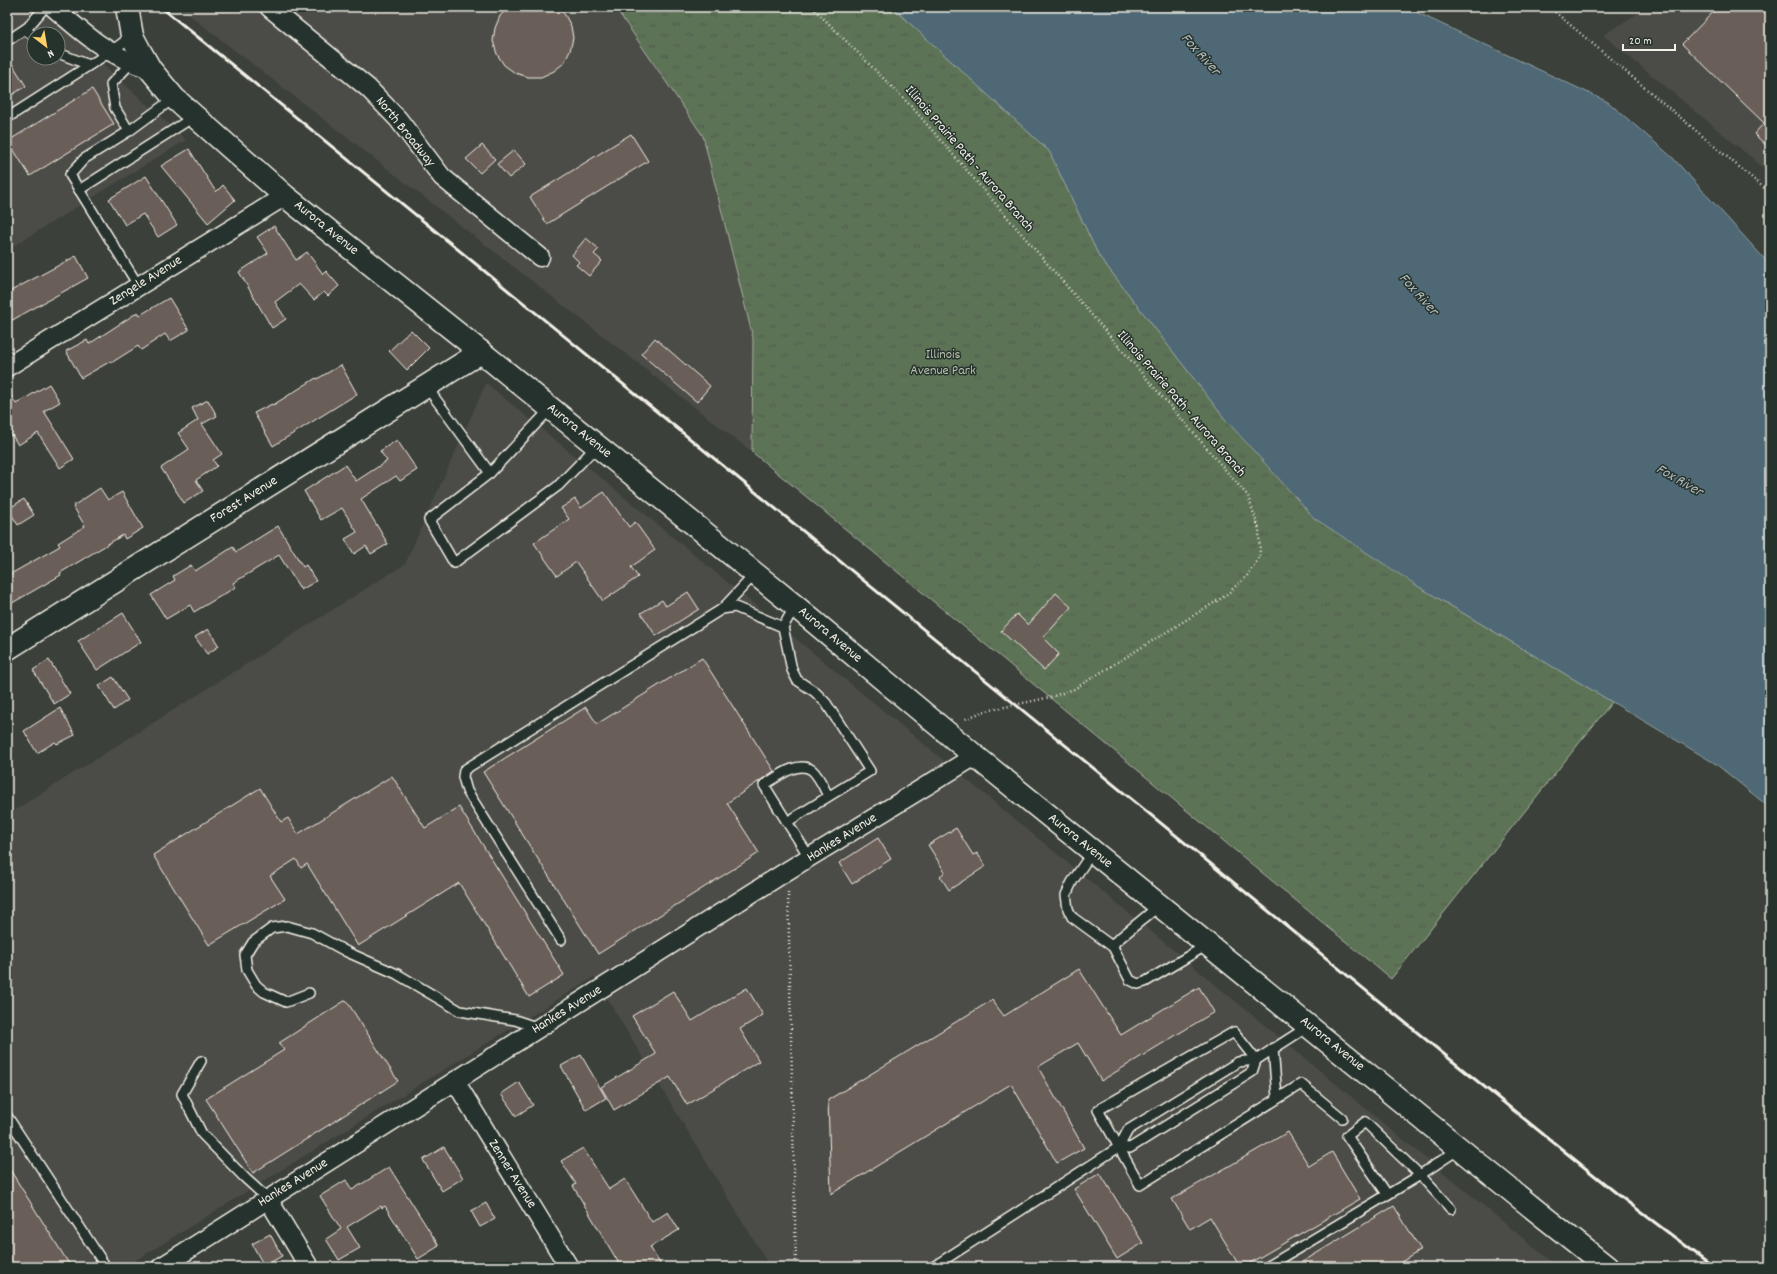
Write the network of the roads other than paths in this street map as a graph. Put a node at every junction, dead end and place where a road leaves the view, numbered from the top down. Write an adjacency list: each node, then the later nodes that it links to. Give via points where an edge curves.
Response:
1 (45, 7): 5 (lane)
2 (53, 7): 7 (street, Aurora Avenue, via 90,39)
3 (127, 7): 8 (main road)
4 (269, 7): 17 (street, North Broadway, via 368,88 398,119 442,177)
5 (25, 30): 6 (lane)
6 (7, 41)
7 (110, 52): 8 (street, Aurora Avenue); 8 (lane); 10 (lane)
8 (138, 55): 11 (main road, Aurora Avenue); 14 (lane, via 111,84 115,108)
9 (66, 56): 10 (lane)
10 (89, 65): 13 (lane)
11 (174, 98): 12 (main road, Aurora Avenue); 14 (lane)
12 (195, 116): 15 (lane); 16 (main road, Aurora Avenue)
13 (7, 118)
14 (129, 131): 15 (lane, via 84,159 70,175)
15 (79, 190): 18 (lane)
16 (285, 196): 18 (street, Zengele Avenue); 19 (main road, Aurora Avenue)
17 (540, 257)
18 (138, 285): 20 (street, Zengele Avenue)
19 (482, 352): 21 (main road, Forest Avenue); 22 (main road, Aurora Avenue)
20 (7, 367)
21 (426, 386): 24 (lane); 29 (main road, Forest Avenue)
22 (551, 408): 23 (main road, Aurora Avenue); 24 (lane)
23 (597, 446): 24 (lane, via 558,486 454,563 429,520); 25 (main road, Aurora Avenue)
24 (490, 473)
25 (755, 574): 26 (main road, Aurora Avenue); 27 (lane)
26 (795, 606): 28 (lane); 30 (main road, Aurora Avenue)
27 (722, 609): 28 (lane, via 735,606); 36 (lane, via 464,770 462,777 467,791)
28 (783, 627): 31 (lane, via 792,670 797,680 826,703 870,771)
29 (7, 649)
30 (975, 756): 33 (main road, Aurora Avenue); 34 (street, Hankes Avenue)
31 (828, 796): 32 (lane); 32 (lane, via 816,774 804,767 795,768 764,785)
32 (787, 822): 34 (lane)
33 (1093, 851): 35 (main road, Aurora Avenue); 38 (lane, via 1066,895 1068,909 1072,917)
34 (810, 858): 41 (street, Hankes Avenue)
35 (1160, 905): 37 (main road, Aurora Avenue); 38 (lane, via 1115,942)
36 (561, 940)
37 (1208, 944): 38 (lane, via 1138,984 1130,980); 40 (main road, Aurora Avenue)
38 (1113, 947)
39 (309, 993): 41 (lane, via 286,1002 264,992 256,985 247,970 245,955 253,942 272,928 287,926 312,932 347,952 397,974 460,1011 515,1020)
40 (1310, 1026): 42 (lane); 50 (main road, Aurora Avenue)
41 (539, 1028): 45 (street, Hankes Avenue)
42 (1273, 1048): 44 (lane); 46 (lane)
43 (201, 1060): 53 (lane, via 182,1094 202,1134)
44 (1256, 1060): 49 (lane, via 1238,1062 1128,1130); 49 (lane, via 1252,1072 1130,1148); 49 (lane, via 1234,1032 1098,1110)
45 (455, 1082): 53 (street, Hankes Avenue); 58 (street, Zenner Avenue)
46 (1278, 1097): 48 (lane, via 1301,1084); 49 (lane, via 1140,1185)
47 (7, 1116): 55 (lane)
48 (1342, 1118)
49 (1119, 1146): 59 (lane)
50 (1460, 1148): 51 (lane); 61 (main road, Aurora Avenue)
51 (1420, 1175): 52 (lane); 52 (lane, via 1365,1122 1347,1136); 54 (lane)
52 (1387, 1194): 60 (lane)
53 (268, 1199): 56 (street, Hankes Avenue); 57 (street)
54 (1451, 1209)
55 (106, 1267)
56 (161, 1267)
57 (310, 1267)
58 (569, 1267)
59 (933, 1267)
60 (1267, 1267)
61 (1607, 1267)

